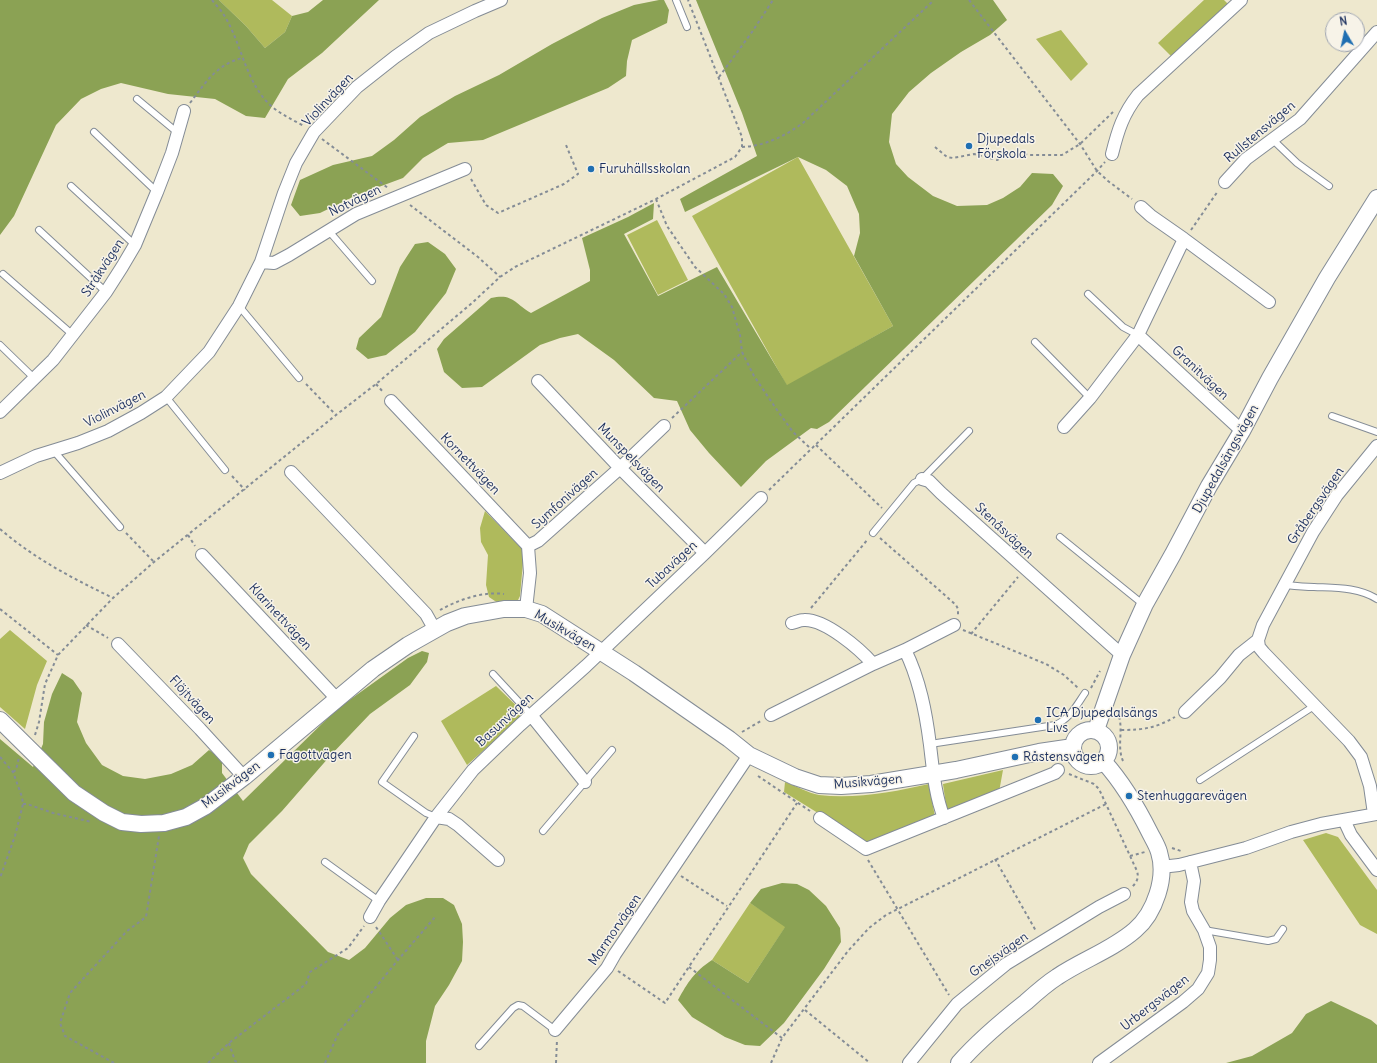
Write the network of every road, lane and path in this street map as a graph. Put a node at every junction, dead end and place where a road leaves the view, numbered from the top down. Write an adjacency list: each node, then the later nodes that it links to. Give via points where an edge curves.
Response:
1 (212, 0): 11 (path, via 229,25)
2 (501, 0): 16 (street, Violinvägen, via 429,34 395,56 357,87)
3 (676, 0): 9 (lane)
4 (688, 0): 12 (path)
5 (773, 0): 12 (path)
6 (934, 0): 21 (path, via 803,123 792,131 757,146)
7 (969, 0): 19 (path)
8 (1241, 0): 23 (street, via 1138,95 1128,107)
9 (687, 27)
10 (1377, 32): 18 (street, Rullstensvägen, via 1300,119)
11 (242, 58): 14 (path, via 231,61 212,74); 16 (path, via 257,89 268,102 278,112)
12 (719, 77): 21 (path, via 742,137)
13 (137, 99): 17 (lane)
14 (184, 111): 17 (street, Stråkvägen)
15 (94, 132): 29 (lane)
16 (314, 132): 30 (path); 38 (street, Violinvägen, via 296,163)
17 (178, 133): 29 (street, Stråkvägen)
18 (1272, 139): 26 (street, Rullstensvägen, via 1246,159); 28 (lane, via 1297,163)
19 (1080, 144): 22 (path, via 1062,155 1029,155 1015,152 997,160 974,154 946,157); 25 (path)
20 (566, 145): 24 (path, via 578,174 564,184 498,213 486,205)
21 (742, 147): 32 (path, via 735,157)
22 (935, 147)
23 (1112, 154): 25 (path)
24 (464, 169): 30 (street, Notvägen)
25 (1097, 171): 33 (path); 65 (path)
26 (1224, 182): 36 (path)
27 (71, 186): 37 (lane)
28 (1329, 186)
29 (157, 192): 37 (street, Stråkvägen)
30 (399, 196): 35 (street, Notvägen, via 356,214); 40 (path)
31 (1377, 198): 63 (street, Djupedalsängsvägen, via 1327,278)
32 (656, 199): 40 (path); 50 (path, via 667,226 695,267 724,294 732,308)
33 (1141, 207): 36 (street)
34 (39, 230): 42 (lane)
35 (328, 230): 38 (street, Notvägen, via 274,263); 41 (lane)
36 (1184, 239): 44 (street); 47 (street)
37 (135, 245): 42 (street, Stråkvägen)
38 (261, 262): 45 (street, Violinvägen)
39 (4, 274): 46 (lane)
40 (500, 277): 58 (path, via 376,384)
41 (372, 281)
42 (106, 292): 46 (street, Stråkvägen)
43 (1088, 294): 47 (lane, via 1123,327)
44 (1269, 302)
45 (239, 306): 51 (lane); 54 (street, Violinvägen, via 209,352)
46 (73, 335): 52 (street, Stråkvägen)
47 (1138, 335): 55 (street); 63 (street, Granitvägen)
48 (1035, 342): 55 (lane)
49 (0, 345): 52 (lane)
50 (742, 352): 60 (path); 67 (path, via 754,376 777,410 793,432)
51 (299, 378): 58 (path)
52 (35, 379): 57 (street, Stråkvägen)
53 (538, 381): 69 (street, Munspelsvägen)
54 (166, 397): 68 (street, Violinvägen, via 108,431); 70 (lane, Violinvägen)
55 (1090, 398): 61 (street)
56 (391, 401): 81 (street, Kornettvägen)
57 (0, 412)
58 (336, 415): 74 (path)
59 (1332, 416): 64 (lane)
60 (664, 426): 69 (street, Symfonivägen)
61 (1064, 427)
62 (968, 431): 73 (lane)
63 (1242, 431): 89 (street, Djupedalsängsvägen)
64 (1377, 432)
65 (816, 444): 67 (path); 76 (path)
66 (1377, 447): 86 (street, Gråbergsvägen, via 1337,495 1312,532)
67 (811, 449): 75 (path)
68 (53, 450): 72 (street, Violinvägen); 77 (lane)
69 (620, 468): 81 (street, Symfonivägen, via 538,541); 82 (street, Munspelsvägen)
70 (225, 470): 74 (path)
71 (291, 472): 96 (street, via 426,614)
72 (0, 474)
73 (922, 479): 76 (lane, via 914,483); 85 (street, Stenåsvägen, via 929,481)
74 (245, 490): 84 (path)
75 (761, 498): 82 (street, Tubavägen)
76 (889, 514): 79 (lane)
77 (120, 527): 84 (path)
78 (0, 529): 87 (path, via 44,562)
79 (872, 533): 92 (path, via 811,607)
80 (1060, 537): 89 (lane)
81 (528, 546): 91 (street, Symfonivägen, via 530,573)
82 (705, 553): 101 (street, Tubavägen)
83 (202, 555): 107 (street, Klarinettvägen)
84 (154, 562): 87 (path)
85 (1025, 569): 97 (path); 103 (street, Stenåsvägen)
86 (1286, 584): 88 (lane, via 1360,591); 98 (street, Gråbergsvägen, via 1263,625)
87 (113, 598): 94 (path)
88 (1377, 599)
89 (1145, 604): 103 (street, Djupedalsängsvägen)
90 (0, 609): 102 (path)
91 (526, 609): 96 (street, Musikvägen, via 504,609 466,616); 101 (street, Musikvägen, via 542,614)
92 (814, 621): 93 (street); 104 (street, via 839,633)
93 (792, 623)
94 (86, 625): 99 (path); 102 (path)
95 (954, 625): 100 (street)
96 (435, 630): 107 (street, Musikvägen, via 373,669)
97 (971, 634)
98 (1258, 640): 108 (street, via 1264,653); 109 (street, via 1239,655 1220,678)
99 (118, 644): 128 (street, Flöjtvägen)
100 (905, 650): 104 (street); 118 (street, via 920,689)
101 (600, 651): 110 (street, Basunvägen); 117 (street, Musikvägen)
102 (58, 655): 116 (path, via 45,684)
103 (1122, 655): 113 (street, Djupedalsängsvägen)
104 (873, 664): 111 (street)
105 (493, 674): 110 (lane)
106 (1085, 693): 118 (lane, via 1071,715 1056,726)
107 (337, 699): 128 (street, Musikvägen)
108 (1314, 706): 129 (lane); 133 (street, via 1349,741 1361,757)
109 (1185, 712): 114 (path, via 1153,728)
110 (531, 715): 130 (street); 134 (street, Basunvägen, via 473,770)
111 (771, 715): 117 (path)
112 (0, 720): 128 (street, Musikvägen, via 74,793 122,822 164,823 186,817 206,806)
113 (1096, 730): 119 (street, via 1079,734); 124 (street, via 1105,736 1110,745)
114 (1121, 730)
115 (414, 736): 134 (lane, via 382,782 426,813)
116 (34, 738)
117 (729, 739): 123 (street, Musikvägen)
118 (930, 744): 127 (street)
119 (1073, 747): 124 (street, via 1076,757 1084,764 1094,766); 127 (street, Musikvägen)
120 (612, 750): 130 (lane)
121 (21, 753): 126 (path)
122 (0, 757): 126 (path)
123 (746, 760): 127 (street, Musikvägen, via 819,785 871,784); 131 (path); 146 (street, Marmorvägen)
124 (1104, 762): 145 (street, via 1119,779 1141,814 1159,852)
125 (1058, 770): 132 (path, via 1094,784); 136 (street, via 1049,776)
126 (13, 772): 148 (path, via 23,804 16,836)
127 (934, 774): 136 (street, via 940,810)
128 (244, 777)
129 (1200, 780)
130 (585, 782): 138 (lane)
131 (797, 803): 135 (path); 151 (path)
132 (1106, 804): 141 (path); 149 (path, via 1138,871 1137,881)
133 (1376, 814): 137 (street)
134 (436, 816): 142 (street, via 449,819 458,825); 150 (street, Basunvägen)
135 (820, 818): 140 (street)
136 (944, 818): 140 (street)
137 (1344, 820): 144 (street, via 1291,832 1246,848); 147 (street, via 1351,835)
138 (543, 831)
139 (160, 833): 167 (path, via 146,917 127,931 70,993 60,1023 65,1036)
140 (866, 849): 152 (path, via 867,859)
141 (995, 859): 152 (path); 157 (path)
142 (498, 860)
143 (325, 862): 150 (lane)
144 (1190, 862): 145 (street); 156 (street, Urbergsvägen, via 1194,881 1191,902)
145 (1161, 868): 175 (street, via 1154,903 1136,929 1057,977 989,1032)
146 (672, 870): 151 (path); 159 (street, Marmorvägen)
147 (1377, 870)
148 (0, 878)
149 (1124, 894): 157 (street, Gnejsvägen)
150 (379, 901): 154 (street, Basunvägen)
151 (728, 907): 160 (path)
152 (897, 908): 161 (path); 162 (path, via 869,928 848,951)
153 (436, 916): 158 (path)
154 (370, 917): 158 (path); 165 (path, via 348,948 310,972 306,984)
155 (1283, 929): 156 (lane, via 1276,939 1268,940)
156 (1204, 930): 176 (street, Urbergsvägen, via 1210,947 1210,960 1208,973 1202,983 1183,1002)
157 (1042, 942): 161 (street, Gnejsvägen, via 1006,964)
158 (398, 960): 170 (path, via 339,1032)
159 (609, 965): 160 (path, via 665,1003); 163 (street, Marmorvägen)
160 (689, 967): 164 (path)
161 (956, 1004): 174 (street, Gnejsvägen)
162 (805, 1010): 164 (path); 173 (path)
163 (555, 1030): 166 (lane, via 518,1005); 171 (path, via 558,1043)
164 (782, 1038): 172 (path)
165 (229, 1043): 168 (path); 169 (path, via 235,1061)
166 (479, 1046)
167 (114, 1063)
168 (208, 1063)
169 (240, 1063)
170 (325, 1063)
171 (556, 1063)
172 (771, 1063)
173 (870, 1063)
174 (909, 1063)
175 (959, 1063)
176 (1099, 1063)

